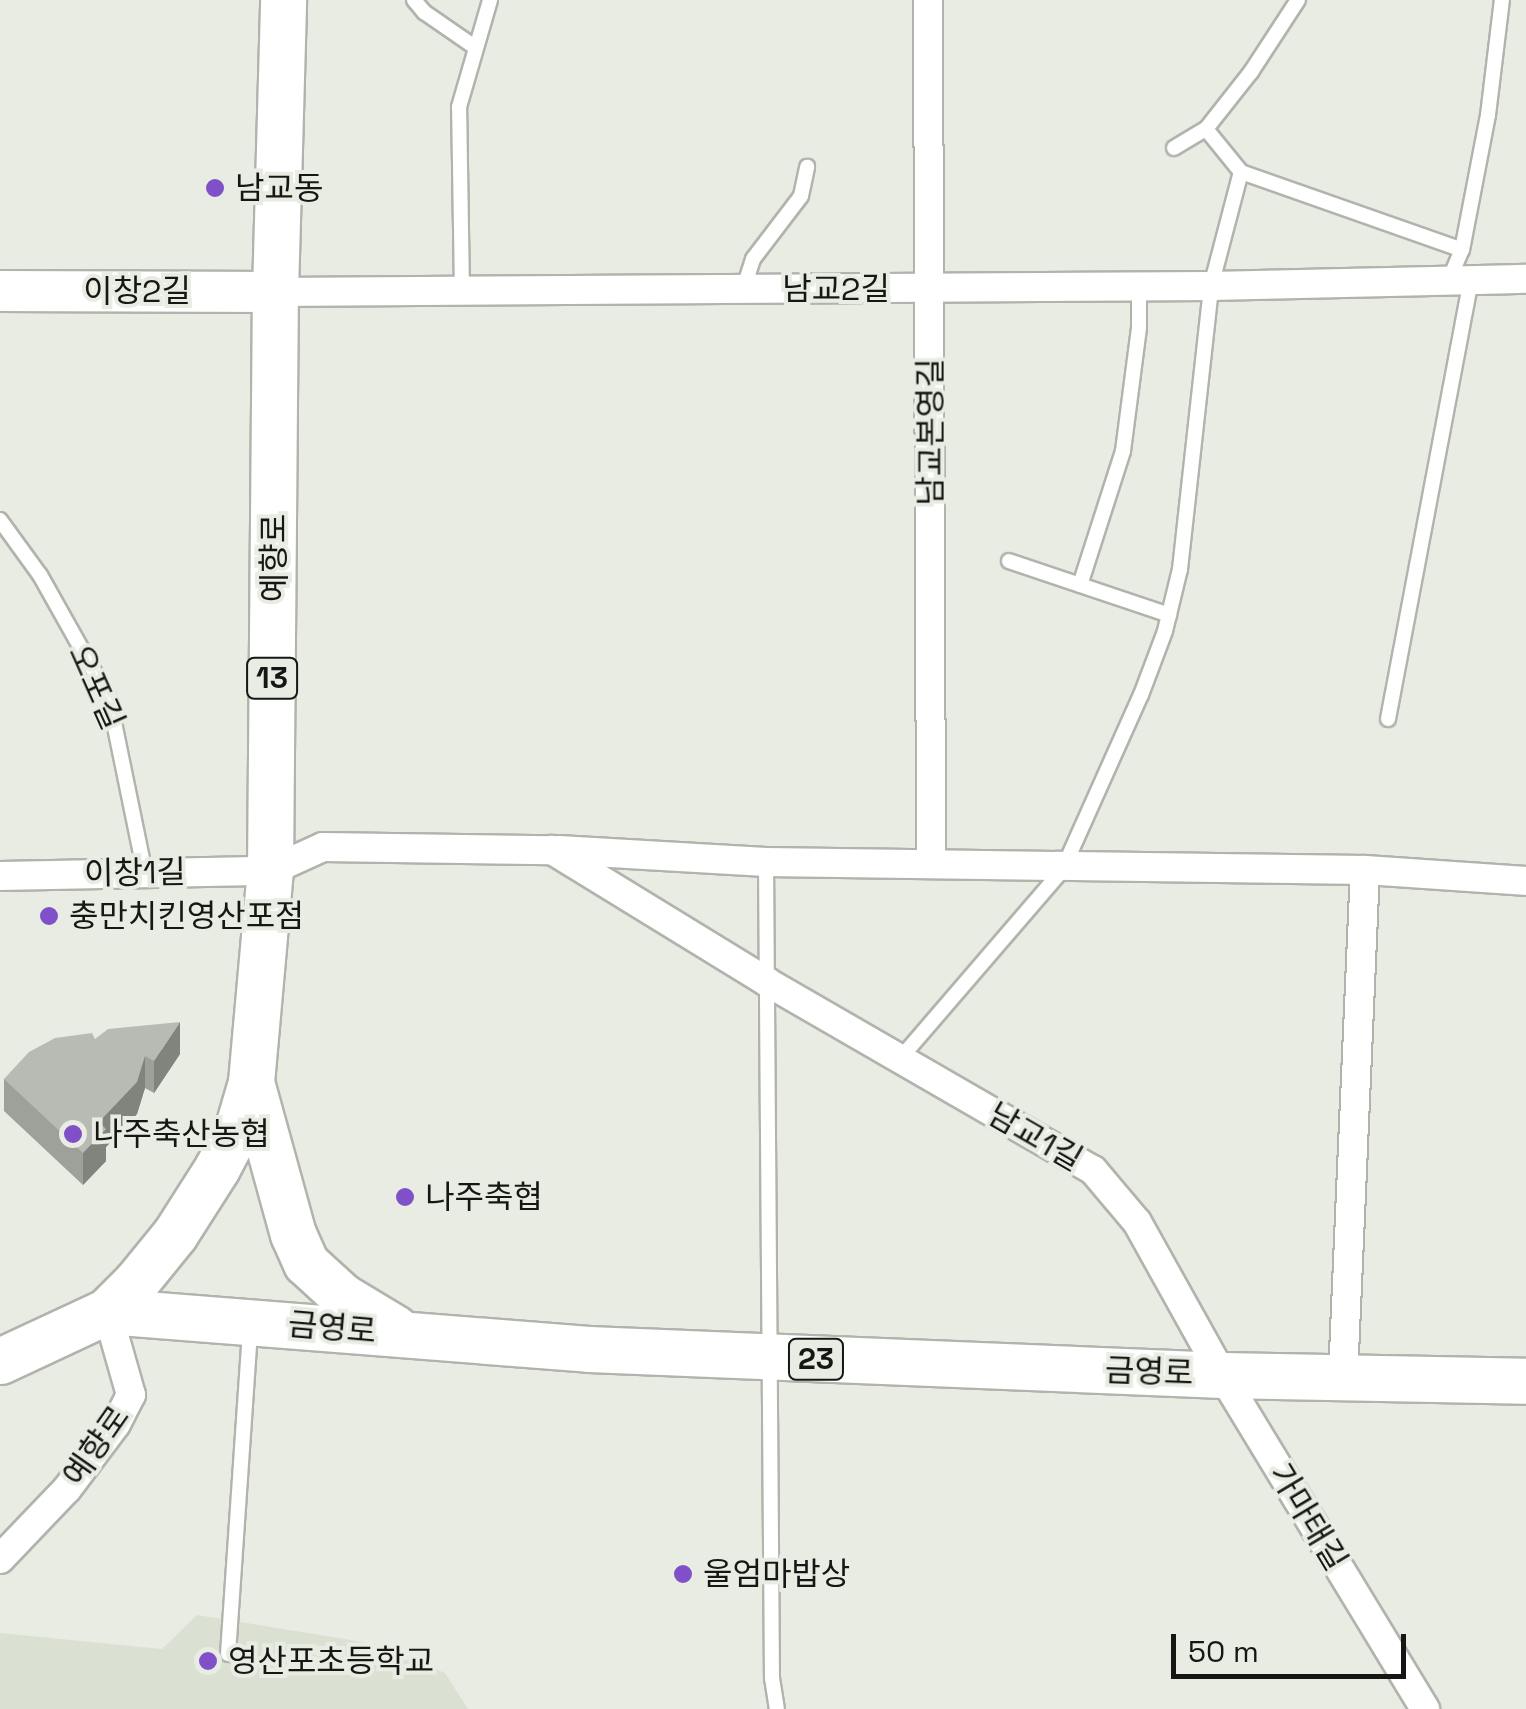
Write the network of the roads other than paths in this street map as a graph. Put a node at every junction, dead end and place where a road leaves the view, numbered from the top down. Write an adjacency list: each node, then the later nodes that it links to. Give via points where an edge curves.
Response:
1 (284, 0): 20 (main road, 예향로 / 13)
2 (414, 0): 7 (lane)
3 (490, 0): 7 (lane)
4 (928, 0): 17 (street, 남교본영길)
5 (1298, 0): 8 (lane)
6 (1502, 0): 12 (lane, via 1496,70)
7 (476, 48): 21 (lane, via 458,108)
8 (1206, 128): 9 (lane); 11 (lane)
9 (1174, 148)
10 (806, 167): 19 (lane, via 800,196 753,260)
11 (1241, 172): 12 (lane); 16 (lane)
12 (1462, 250): 14 (lane)
13 (1526, 279): 14 (street, 남교2길)
14 (1460, 281): 16 (street, 남교2길); 26 (lane)
15 (1139, 286): 16 (street, 남교2길); 17 (street, 남교2길); 24 (lane, via 1123,450)
16 (1211, 286): 25 (lane, via 1187,528)
17 (931, 289): 19 (street, 남교2길); 29 (street, 남교본영길)
18 (0, 290): 20 (street, 이창2길)
19 (743, 290): 21 (street, 남교2길)
20 (275, 292): 21 (street, 남교2길); 32 (main road, 예향로 / 13)
21 (462, 292)
22 (0, 520): 33 (lane, 오포길, via 40,575 108,698)
23 (1009, 561): 24 (lane)
24 (1080, 585): 25 (lane)
25 (1169, 614): 30 (lane, via 1141,696)
26 (1388, 718)
27 (552, 850): 28 (street); 32 (street, via 323,847); 36 (street, 남교1길)
28 (766, 862): 29 (street); 36 (lane)
29 (931, 863): 30 (street)
30 (1063, 869): 31 (street); 37 (lane)
31 (1365, 870): 35 (street); 45 (street)
32 (270, 871): 33 (street, 이창1길); 38 (main road, 예향로 / 13)
33 (146, 873): 34 (street, 이창1길)
34 (0, 876)
35 (1526, 881)
36 (767, 982): 37 (street, 남교1길); 42 (lane)
37 (899, 1060): 44 (street, 남교1길, via 1104,1182 1137,1222)
38 (251, 1082): 39 (main road, 예향로 / 13, via 237,1130 197,1202); 41 (main road, via 306,1262 342,1296)
39 (107, 1311): 40 (main road, 금영로 / 23); 43 (main road, 예향로 / 13); 47 (street, 예향로, via 130,1395 67,1488)
40 (251, 1322): 41 (main road, 금영로 / 23); 48 (lane, 금영로)
41 (405, 1334): 42 (main road, 금영로 / 23)
42 (772, 1357): 44 (main road, 금영로 / 23); 49 (lane)
43 (0, 1361)
44 (1222, 1376): 45 (main road, 금영로 / 23); 50 (street, 가마태길)
45 (1344, 1378): 46 (main road, 금영로 / 23)
46 (1526, 1381)
47 (0, 1559)
48 (228, 1654)
49 (777, 1709)
50 (1425, 1709)

